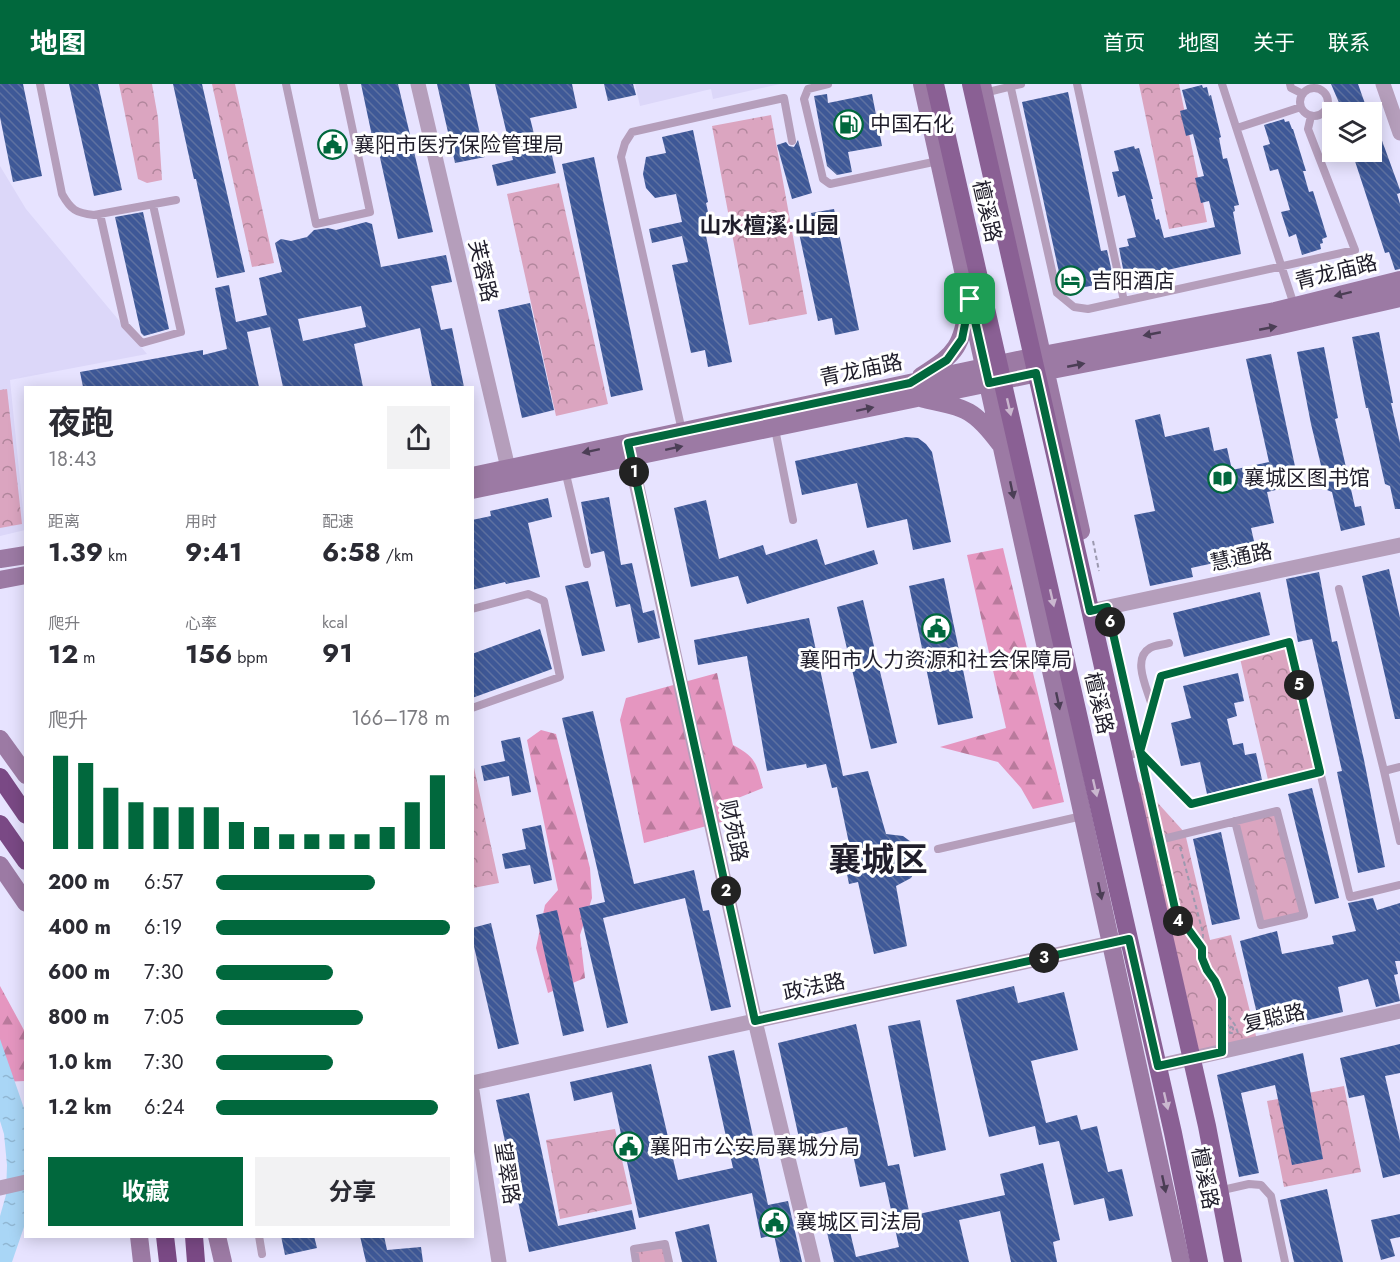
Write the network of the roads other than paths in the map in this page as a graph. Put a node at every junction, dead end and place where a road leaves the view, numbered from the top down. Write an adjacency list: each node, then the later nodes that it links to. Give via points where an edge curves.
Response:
1 (39, 84): 25 (lane, via 62,194 69,207 81,214)
2 (286, 84): 3 (lane, via 316,224 370,212)
3 (343, 84)
4 (418, 84): 40 (street, 芙蓉路)
5 (828, 84): 22 (lane, via 808,89 804,99 823,179 830,184)
6 (922, 84): 22 (street)
7 (935, 84): 33 (main road, 檀溪路)
8 (1021, 84): 13 (lane)
9 (1077, 84): 30 (lane)
10 (1222, 84): 19 (lane)
11 (1290, 84): 15 (lane)
12 (1383, 84): 17 (street)
13 (1010, 85): 14 (lane); 30 (lane, via 1057,293 1074,307 1088,309)
14 (977, 89): 32 (main road, 檀溪路)
15 (1303, 94): 16 (lane); 18 (lane, via 1316,88 1327,96 1324,113)
16 (1301, 107): 18 (lane); 19 (lane)
17 (1396, 112): 20 (street)
18 (1311, 116): 26 (lane, via 1308,129 1355,250)
19 (1237, 128): 26 (lane)
20 (1400, 133)
21 (792, 141): 36 (lane, via 784,98 632,132 625,143 621,157)
22 (939, 160): 29 (street)
23 (176, 200): 24 (lane)
24 (153, 205): 25 (lane); 25 (lane, via 181,332 142,343 125,325)
25 (100, 214)
26 (1281, 266): 30 (lane); 31 (lane)
27 (1400, 280): 31 (street, 青龙庙路, one-way to 31)
28 (1400, 298): 32 (street, 青龙庙路, one-way to 28, via 1276,326)
29 (970, 299): 33 (street); 34 (street, via 962,339 947,360)
30 (1124, 301)
31 (1294, 306): 32 (street, 青龙庙路, one-way to 32)
32 (1039, 364): 33 (street, 青龙庙路); 52 (main road, 檀溪路)
33 (994, 373): 34 (street, 青龙庙路); 37 (street); 74 (main road, 檀溪路, one-way to 74)
34 (913, 390): 35 (street, 青龙庙路); 37 (street, via 961,407 982,420)
35 (773, 420): 36 (street, 青龙庙路); 38 (street, 青龙庙路, one-way to 35); 43 (lane)
36 (682, 431): 38 (street, 青龙庙路)
37 (1003, 447): 64 (street, one-way to 64)
38 (629, 450): 39 (street, 青龙庙路); 76 (street, 财苑路)
39 (564, 464): 40 (street, 青龙庙路); 42 (street, 青龙庙路); 47 (lane)
40 (508, 468): 41 (street, 青龙庙路)
41 (474, 476)
42 (474, 489)
43 (793, 520)
44 (1400, 545): 52 (street, 慧通路)
45 (24, 555): 46 (street)
46 (0, 560)
47 (587, 564)
48 (24, 575): 49 (street)
49 (0, 580)
50 (1339, 589): 59 (lane)
51 (474, 608): 55 (lane, via 528,594 544,601 560,677)
52 (1095, 610): 57 (main road, 檀溪路)
53 (1169, 643): 54 (lane, via 1151,647 1141,664)
54 (1152, 706): 57 (lane); 61 (lane, via 1161,676 1289,642)
55 (474, 707)
56 (0, 739): 60 (street)
57 (1132, 755): 61 (lane, via 1191,804); 68 (street); 77 (main road, 檀溪路)
58 (1400, 767): 59 (lane)
59 (1384, 771): 67 (lane)
60 (24, 772)
61 (1320, 772): 72 (lane, via 1350,897)
62 (0, 777): 63 (highway)
63 (24, 812)
64 (1084, 816): 69 (lane); 74 (street, one-way to 74)
65 (1235, 821): 65 (lane, via 1277,811 1304,915 1261,925); 68 (lane)
66 (0, 824): 70 (highway)
67 (1400, 841)
68 (1151, 842): 77 (street)
69 (938, 849)
70 (24, 858)
71 (0, 865): 73 (street)
72 (1400, 885)
73 (24, 900)
74 (1120, 941): 76 (street, 政法路); 78 (main road, 檀溪路); 98 (street, one-way to 98)
75 (1400, 1011): 77 (street, 复聪路)
76 (755, 1021): 79 (street, 政法路); 97 (street, 财苑路)
77 (1196, 1058): 78 (street, 复聪路); 83 (street); 100 (main road, 檀溪路)
78 (1158, 1066): 99 (main road, 檀溪路, one-way to 99)
79 (474, 1083)
80 (474, 1104): 94 (street, 望翠路)
81 (24, 1182): 82 (street)
82 (0, 1188)
83 (1227, 1189): 101 (street); 102 (lane, via 1261,1185 1271,1196)
84 (139, 1238): 90 (street)
85 (165, 1238): 91 (highway)
86 (194, 1238): 92 (highway)
87 (217, 1238): 93 (street)
88 (259, 1238): 89 (lane)
89 (262, 1254)
90 (142, 1262)
91 (168, 1262)
92 (196, 1262)
93 (223, 1262)
94 (499, 1262)
95 (636, 1262): 96 (lane, via 634,1250 665,1244)
96 (669, 1262)
97 (813, 1262)
98 (1181, 1262)
99 (1199, 1262)
100 (1233, 1262)
101 (1242, 1262)
102 (1285, 1262)

